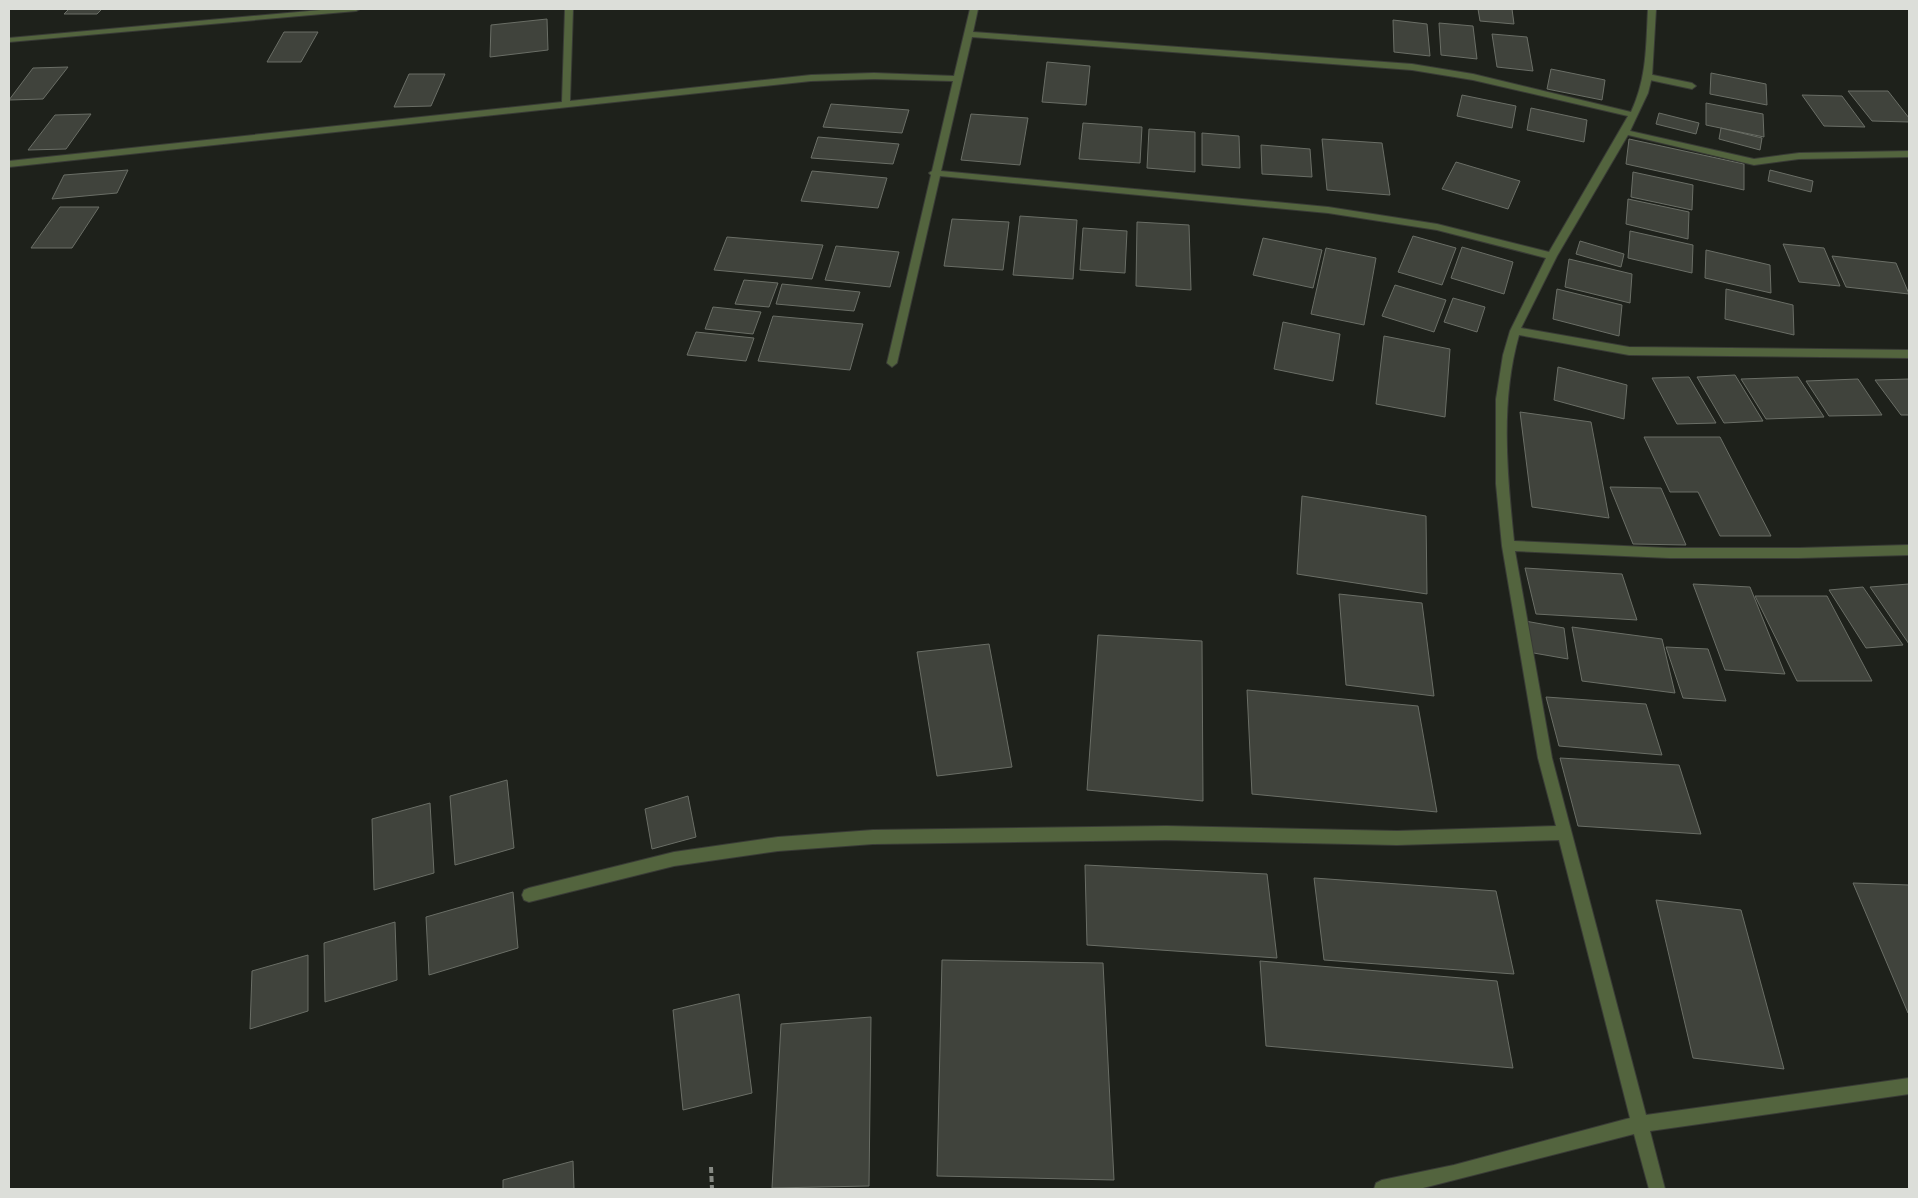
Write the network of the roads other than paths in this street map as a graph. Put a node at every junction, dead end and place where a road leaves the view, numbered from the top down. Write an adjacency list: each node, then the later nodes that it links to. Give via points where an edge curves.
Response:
1 (356, 9): 6 (street)
2 (568, 9): 10 (street)
3 (974, 9): 5 (street)
4 (1652, 9): 7 (street)
5 (968, 34): 8 (street); 11 (street, via 1412,67 1473,77)
6 (9, 40)
7 (1648, 77): 9 (street); 11 (street)
8 (959, 79): 10 (street, via 811,78); 15 (street)
9 (1692, 86)
10 (566, 104): 14 (street)
11 (1634, 115): 12 (street)
12 (1625, 132): 13 (street, via 1754,162 1799,156); 16 (street)
13 (1909, 154)
14 (9, 164)
15 (934, 173): 16 (street, via 1328,210 1437,227); 19 (street)
16 (1552, 256): 17 (street)
17 (1515, 331): 18 (street, via 1630,351); 20 (street, via 1502,399 1502,484)
18 (1909, 354)
19 (892, 363)
20 (1508, 546): 21 (street, via 1669,553); 22 (street, via 1544,758)
21 (1909, 550)
22 (1562, 833): 23 (street, via 1397,838 1166,834 872,837 778,844 674,859); 25 (street)
23 (529, 895)
24 (1909, 1086): 25 (street)
25 (1638, 1124): 26 (street); 27 (street)
26 (1382, 1189)
27 (1657, 1189)

